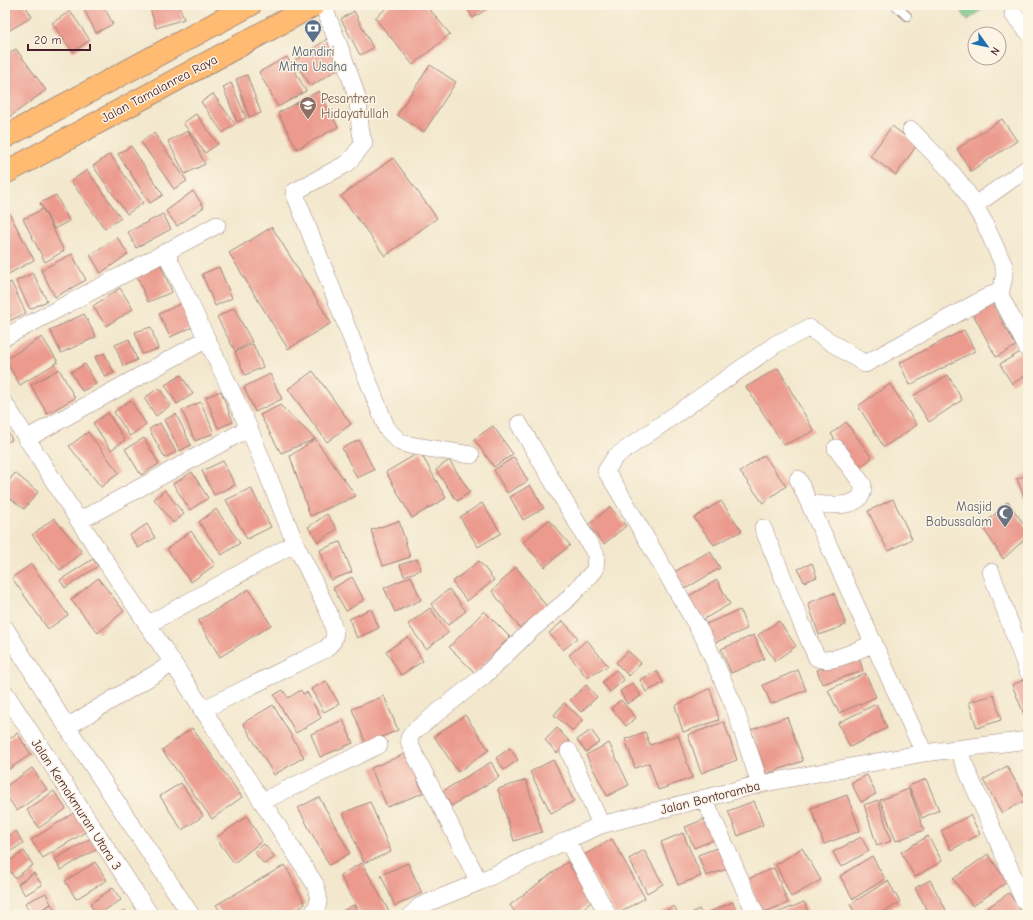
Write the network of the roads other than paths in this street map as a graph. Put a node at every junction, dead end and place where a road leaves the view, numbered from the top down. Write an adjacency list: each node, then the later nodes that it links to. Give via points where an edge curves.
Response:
1 (250, 5): 8 (main road)
2 (314, 5): 9 (main road, Jalan Tamalanrea Raya)
3 (323, 5): 26 (street, via 348,66 358,100 359,131 364,143 348,163 294,192 387,429 400,442 409,445)
4 (896, 5): 6 (lane)
5 (1013, 14): 7 (street)
6 (907, 16)
7 (1028, 32)
8 (71, 101): 9 (main road); 11 (main road)
9 (84, 129): 13 (main road, Jalan Tamalanrea Raya)
10 (911, 130): 14 (street, via 955,177)
11 (5, 137)
12 (1028, 168): 14 (street)
13 (5, 173)
14 (975, 205): 17 (street, via 1004,266)
15 (217, 225): 16 (street)
16 (166, 253): 18 (street); 19 (street)
17 (1000, 290): 20 (street, via 1004,305); 46 (street, via 865,364 808,328 776,344 615,457 606,471 704,638 734,706)
18 (5, 337)
19 (207, 339): 23 (street); 24 (street)
20 (1028, 350)
21 (5, 404): 24 (street)
22 (519, 424): 51 (street, via 596,556 595,570 565,602 531,630 485,675 413,732 409,738 410,745)
23 (248, 428): 29 (street); 31 (street)
24 (26, 439): 29 (street)
25 (836, 448): 28 (street, via 863,485 863,491 858,499 842,505)
26 (471, 455)
27 (798, 479): 28 (street)
28 (810, 504): 35 (street)
29 (79, 521): 33 (street)
30 (763, 528): 35 (street, via 817,658 837,658)
31 (295, 543): 33 (street); 39 (street, via 329,613 335,633 333,641 326,649)
32 (992, 572): 37 (street)
33 (147, 625): 36 (street)
34 (5, 628): 40 (street)
35 (874, 643): 45 (street)
36 (173, 663): 39 (street); 40 (street)
37 (1028, 672)
38 (5, 693): 53 (street, Jalan Kemakmuran Utara 3)
39 (202, 710): 48 (street)
40 (67, 727): 54 (street)
41 (1028, 740): 43 (street, Jalan Bontoramba)
42 (379, 745): 48 (street)
43 (958, 750): 45 (street, Jalan Bontoramba); 52 (street)
44 (569, 751): 49 (street)
45 (924, 753): 46 (street, Jalan Bontoramba)
46 (760, 784): 47 (street, Jalan Bontoramba)
47 (704, 798): 49 (street, Jalan Bontoramba); 58 (street)
48 (263, 801): 55 (street, via 315,884 319,902)
49 (601, 825): 50 (street, Jalan Bontoramba)
50 (566, 840): 51 (street, Jalan Bontoramba); 57 (street)
51 (479, 882): 56 (street, Jalan Bontoramba, via 420,906)
52 (1028, 905)
53 (150, 915)
54 (191, 915)
55 (311, 915)
56 (411, 915)
57 (608, 915)
58 (756, 915)

